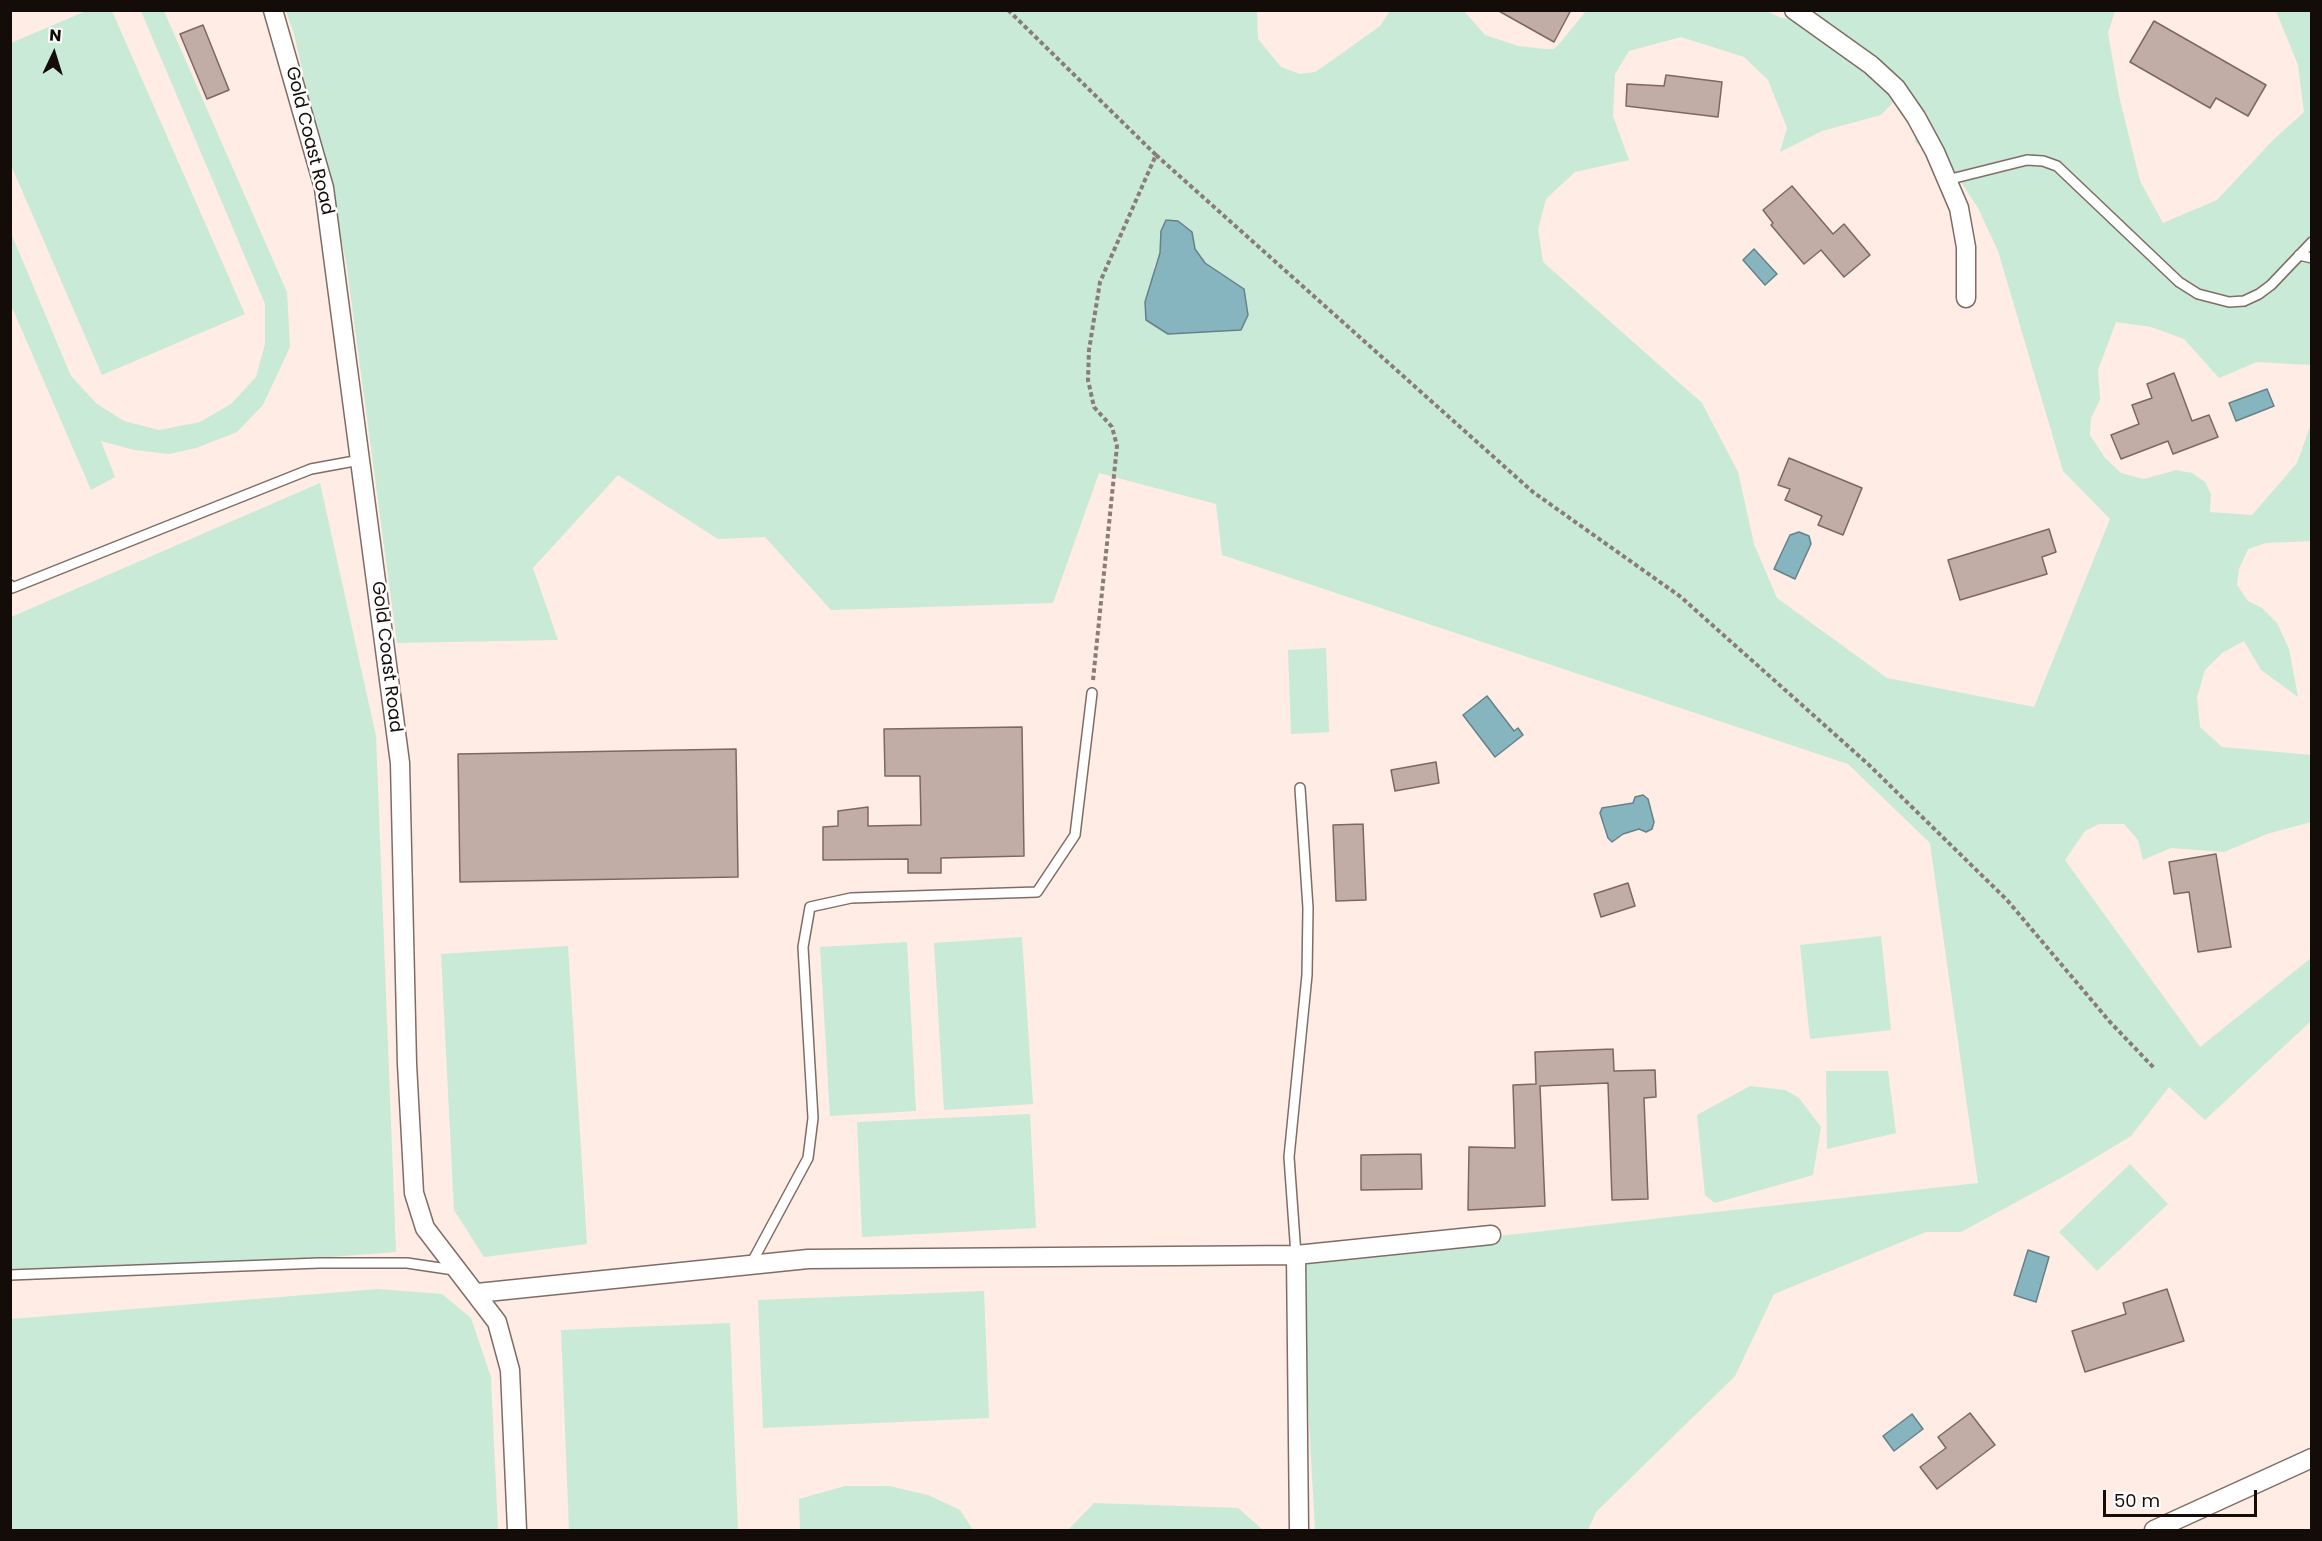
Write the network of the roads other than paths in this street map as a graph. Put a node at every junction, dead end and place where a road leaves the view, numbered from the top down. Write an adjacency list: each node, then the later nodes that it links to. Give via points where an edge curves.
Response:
1 (273, 10): 8 (street, Gold Coast Road, via 324,188)
2 (1794, 10): 3 (street, via 1871,65 1896,88 1916,117)
3 (1947, 180): 5 (lane, via 2027,160 2058,166 2179,282 2198,294 2222,301 2244,301 2259,294); 7 (street, via 1959,208 1966,247)
4 (2312, 242): 5 (lane)
5 (2299, 255): 6 (lane)
6 (2312, 258)
7 (1966, 298)
8 (360, 460): 9 (lane, via 311,469 12,588); 15 (street, Gold Coast Road, via 400,763 414,1193 425,1228)
9 (10, 585)
10 (1092, 693): 14 (lane, via 1075,835 1037,892 851,898 810,907 803,947 813,1118 808,1158)
11 (1300, 788): 13 (lane, via 1308,908 1307,975 1289,1157)
12 (1491, 1235): 13 (street)
13 (1296, 1255): 14 (street, via 808,1259); 20 (street)
14 (751, 1264): 17 (street)
15 (457, 1270): 16 (lane, via 407,1263 319,1263); 17 (street, Gold Coast Road)
16 (10, 1275)
17 (477, 1293): 19 (street, Gold Coast Road, via 497,1322 510,1370)
18 (2312, 1458): 21 (street)
19 (517, 1530)
20 (1299, 1530)
21 (2154, 1530)

